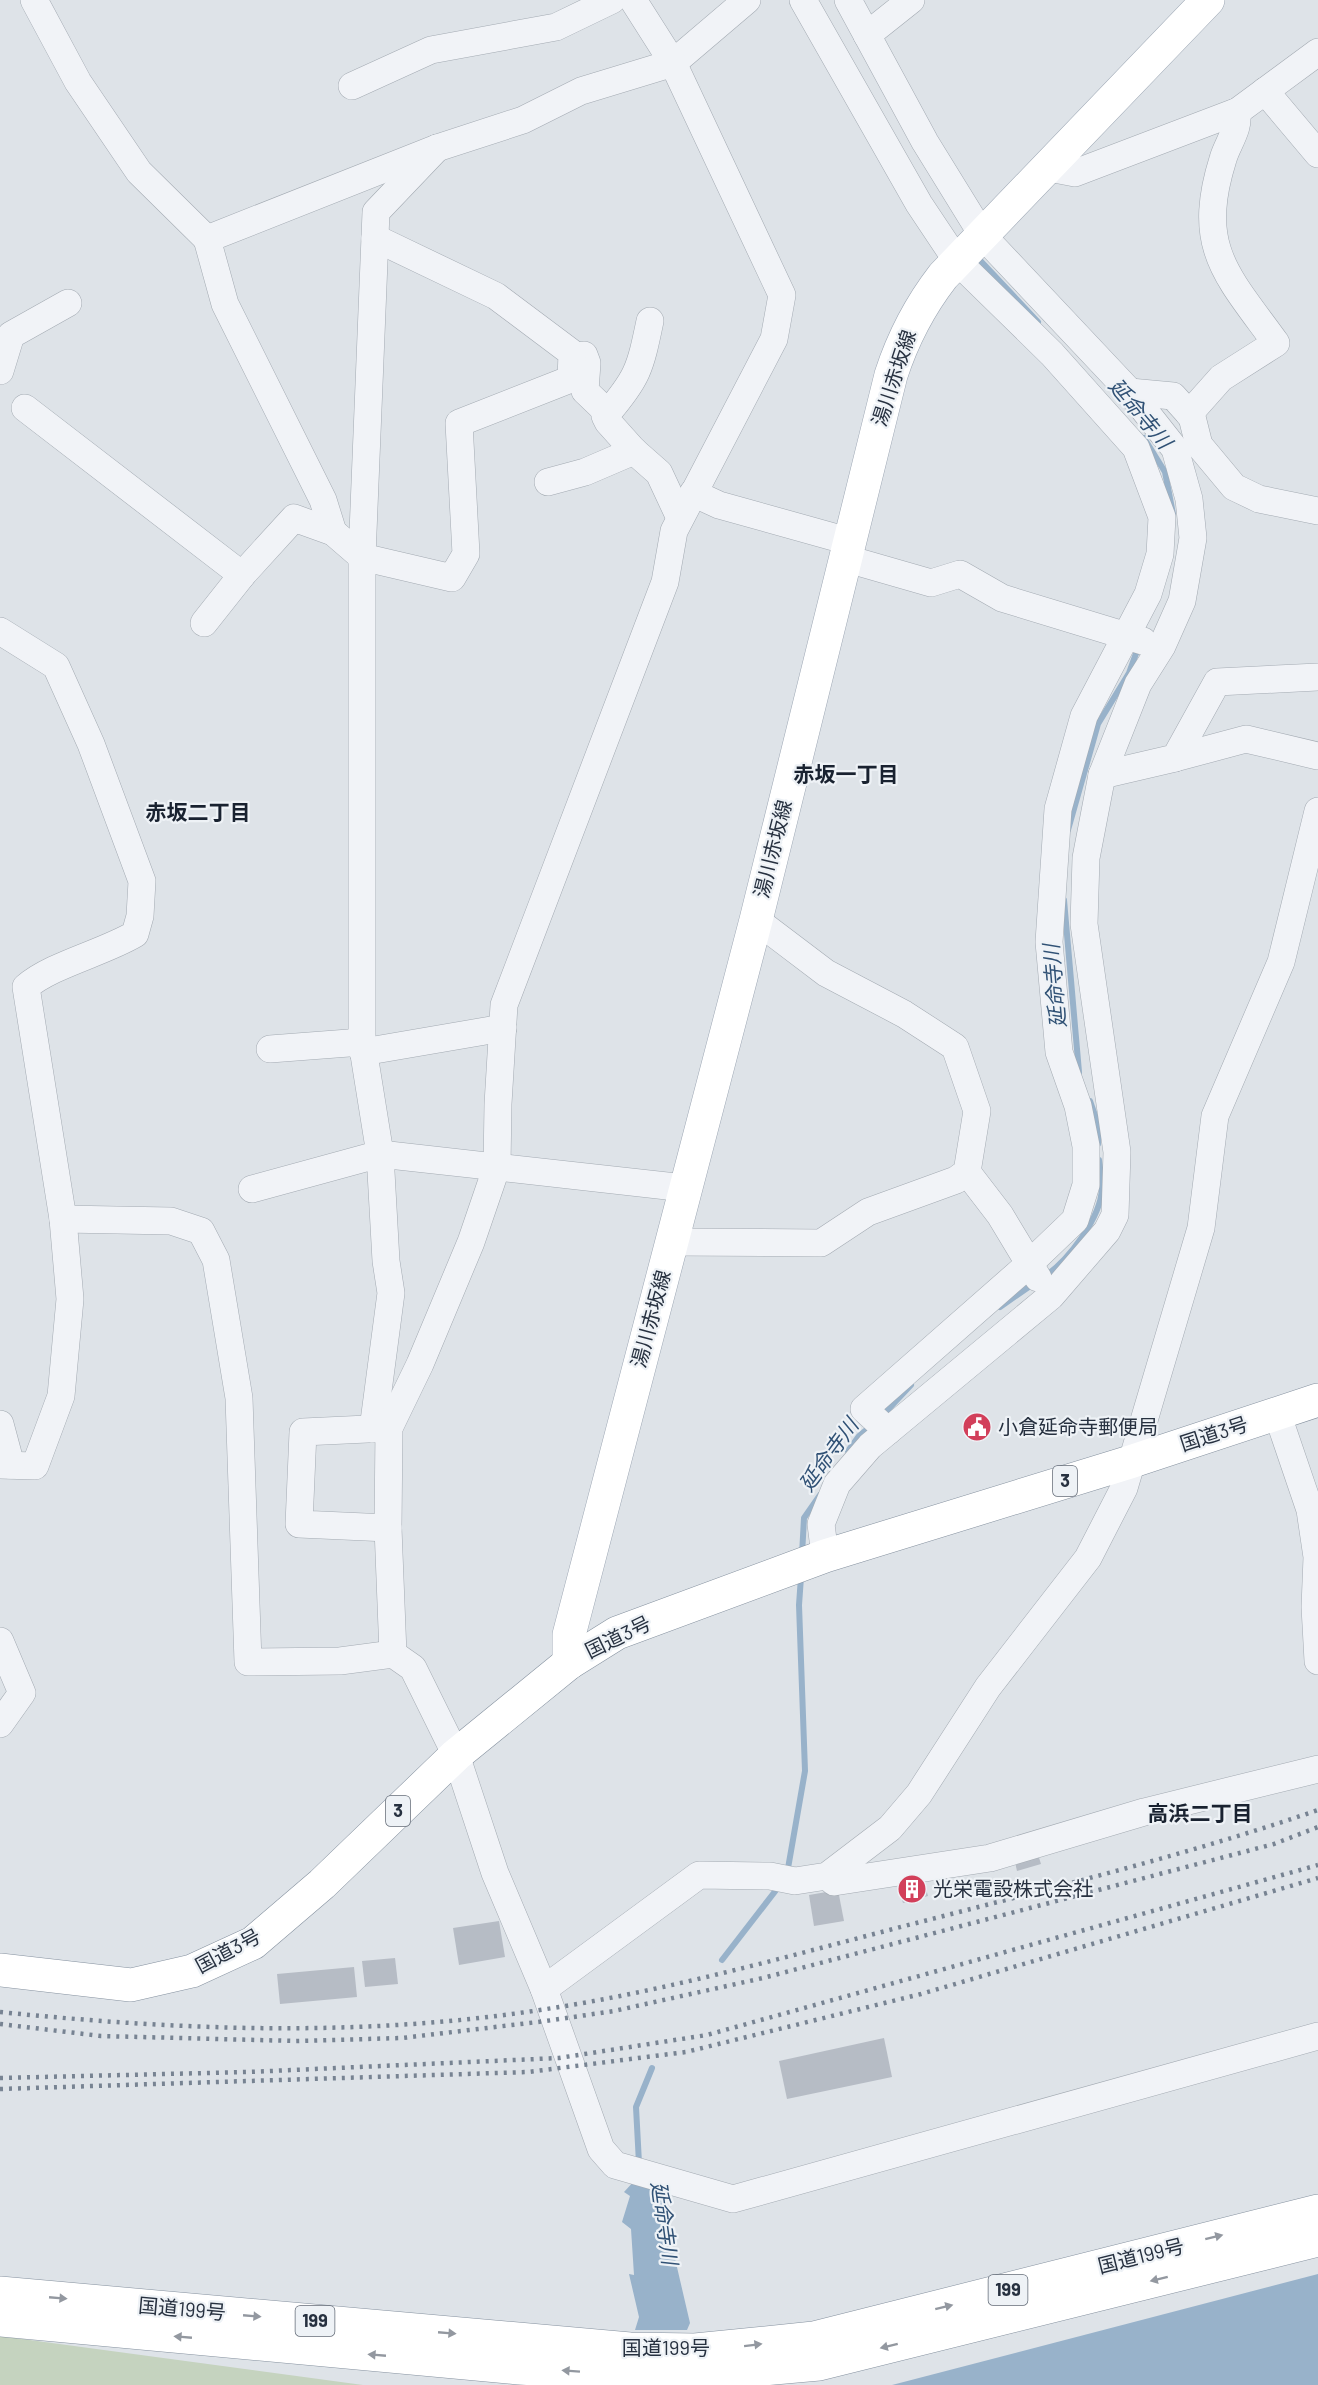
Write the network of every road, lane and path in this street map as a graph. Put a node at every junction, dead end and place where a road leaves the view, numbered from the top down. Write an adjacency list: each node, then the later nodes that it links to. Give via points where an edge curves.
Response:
1 (34, 0): 20 (street, via 78,82 139,171)
2 (612, 0): 12 (street, via 556,27 431,50)
3 (633, 0): 11 (street)
4 (747, 0): 11 (street)
5 (803, 0): 21 (street, via 919,204)
6 (848, 0): 9 (street)
7 (911, 0): 9 (street)
8 (1195, 5): 17 (main road, 湯川赤坂線)
9 (867, 35): 18 (street, via 925,142)
10 (1318, 52): 13 (street)
11 (673, 63): 15 (street, via 581,91 523,120); 32 (street, via 782,295 774,339)
12 (352, 86)
13 (1265, 91): 14 (street); 16 (street)
14 (1236, 112): 17 (street, via 1075,173); 29 (street, via 1238,120 1212,202 1211,228 1224,271 1276,343 1221,378)
15 (437, 148): 19 (street, via 376,212); 20 (street)
16 (1318, 154)
17 (1049, 168): 18 (main road, 湯川赤坂線)
18 (983, 236): 21 (main road, 湯川赤坂線); 26 (street)
19 (375, 238): 24 (street, via 496,296); 37 (street)
20 (207, 239): 35 (street, via 225,304 323,500)
21 (957, 261): 36 (main road, 湯川赤坂線, via 922,303 903,338); 41 (street, via 1052,354 1136,448 1162,516 1160,554 1148,594)
22 (68, 303): 25 (street, via 11,335)
23 (650, 321): 28 (street, via 633,383)
24 (549, 336): 28 (street, via 569,335 580,342 587,363 585,391); 37 (street, via 572,353 571,379 459,423 466,554 452,578)
25 (0, 371)
26 (1130, 392): 29 (street, via 1173,396); 42 (street, via 1175,449 1189,499 1193,538 1188,570 1182,601)
27 (25, 408): 38 (street)
28 (608, 413): 30 (street, via 608,422)
29 (1189, 414): 33 (street, via 1199,445 1234,487 1259,499)
30 (634, 450): 31 (street, via 585,472); 34 (street, via 659,473)
31 (548, 482)
32 (693, 493): 34 (street); 36 (street)
33 (1318, 511)
34 (680, 518): 51 (street, via 665,582 504,1005)
35 (333, 532): 37 (street); 38 (street, via 294,518)
36 (846, 550): 41 (street, via 931,583 960,574 1002,598); 48 (main road, 湯川赤坂線)
37 (362, 557): 52 (street)
38 (242, 575): 39 (street)
39 (204, 623)
40 (0, 631): 59 (street, via 56,666 91,744 142,881 135,934 110,949 38,976 26,987)
41 (1127, 637): 42 (street); 49 (street, via 1084,716 1058,809 1049,942)
42 (1162, 646): 46 (street, via 1138,684)
43 (1318, 677): 45 (street, via 1217,682)
44 (1318, 756): 45 (street, via 1246,740)
45 (1175, 758): 46 (street)
46 (1102, 775): 50 (street, via 1086,858 1084,924)
47 (1318, 817): 70 (street, via 1281,962 1215,1116 1201,1228)
48 (756, 920): 56 (street, via 826,973 956,1047 977,1111); 57 (main road, 湯川赤坂線)
49 (1052, 973): 50 (street); 61 (street, via 1059,1052 1078,1106 1086,1146 1086,1185 1075,1220)
50 (1092, 974): 62 (street, via 1117,1152 1115,1215 1107,1231)
51 (503, 1028): 52 (street); 55 (street)
52 (362, 1047): 53 (street); 54 (street)
53 (270, 1049)
54 (380, 1154): 55 (street); 58 (street); 68 (street, via 391,1293)
55 (497, 1166): 57 (street); 68 (street, via 471,1242 420,1364)
56 (967, 1172): 60 (street, via 956,1180 868,1212 821,1243); 61 (street, via 1000,1215)
57 (685, 1188): 60 (main road, 湯川赤坂線)
58 (252, 1189)
59 (63, 1219): 71 (street, via 70,1299 61,1396 35,1466); 75 (street, via 171,1221 201,1230 216,1260 238,1398 248,1662 340,1661)
60 (671, 1242): 77 (main road, 湯川赤坂線, via 569,1635)
61 (1028, 1265): 62 (street); 63 (street)
62 (1051, 1296): 64 (street)
63 (957, 1326): 64 (street); 69 (street, via 864,1409)
64 (979, 1358): 69 (street)
65 (1318, 1400): 66 (main road, 国道3号 / 3)
66 (1277, 1413): 70 (main road, 国道3号 / 3); 76 (street, via 1310,1510 1317,1557)
67 (0, 1424): 71 (street)
68 (381, 1429): 72 (street); 72 (street, via 303,1432 299,1524)
69 (888, 1431): 73 (street, via 837,1484 821,1524)
70 (1130, 1462): 73 (main road, 国道3号 / 3); 81 (street, via 1124,1488 1088,1558 988,1687 920,1794 890,1828)
71 (5, 1465)
72 (388, 1528): 75 (street)
73 (818, 1559): 77 (main road, 国道3号 / 3, via 617,1633)
74 (0, 1641): 78 (street, via 22,1693)
75 (393, 1654): 79 (street, via 413,1668)
76 (1318, 1661)
77 (569, 1663): 79 (main road, 国道3号 / 3)
78 (0, 1724)
79 (456, 1755): 82 (main road, 国道3号 / 3, via 322,1884 253,1943 192,1971 131,1985); 83 (street, via 495,1873)
80 (1318, 1769): 81 (street, via 1144,1812 990,1858 834,1882)
81 (827, 1876): 83 (street, via 783,1879 699,1875)
82 (0, 1970)
83 (544, 1989): 84 (street, via 601,2149 615,2164 733,2199)
84 (1318, 2036)
85 (1318, 2211): 90 (main road, 国道199号 / 199, one-way to 85, via 814,2338)
86 (1318, 2240): 90 (main road, 国道199号 / 199, one-way to 90, via 819,2364)
87 (0, 2293): 89 (main road, 国道199号 / 199, one-way to 89)
88 (0, 2320): 89 (main road, 国道199号 / 199, one-way to 88, via 519,2368)
89 (630, 2362): 90 (main road, 国道199号 / 199)
90 (696, 2362)

